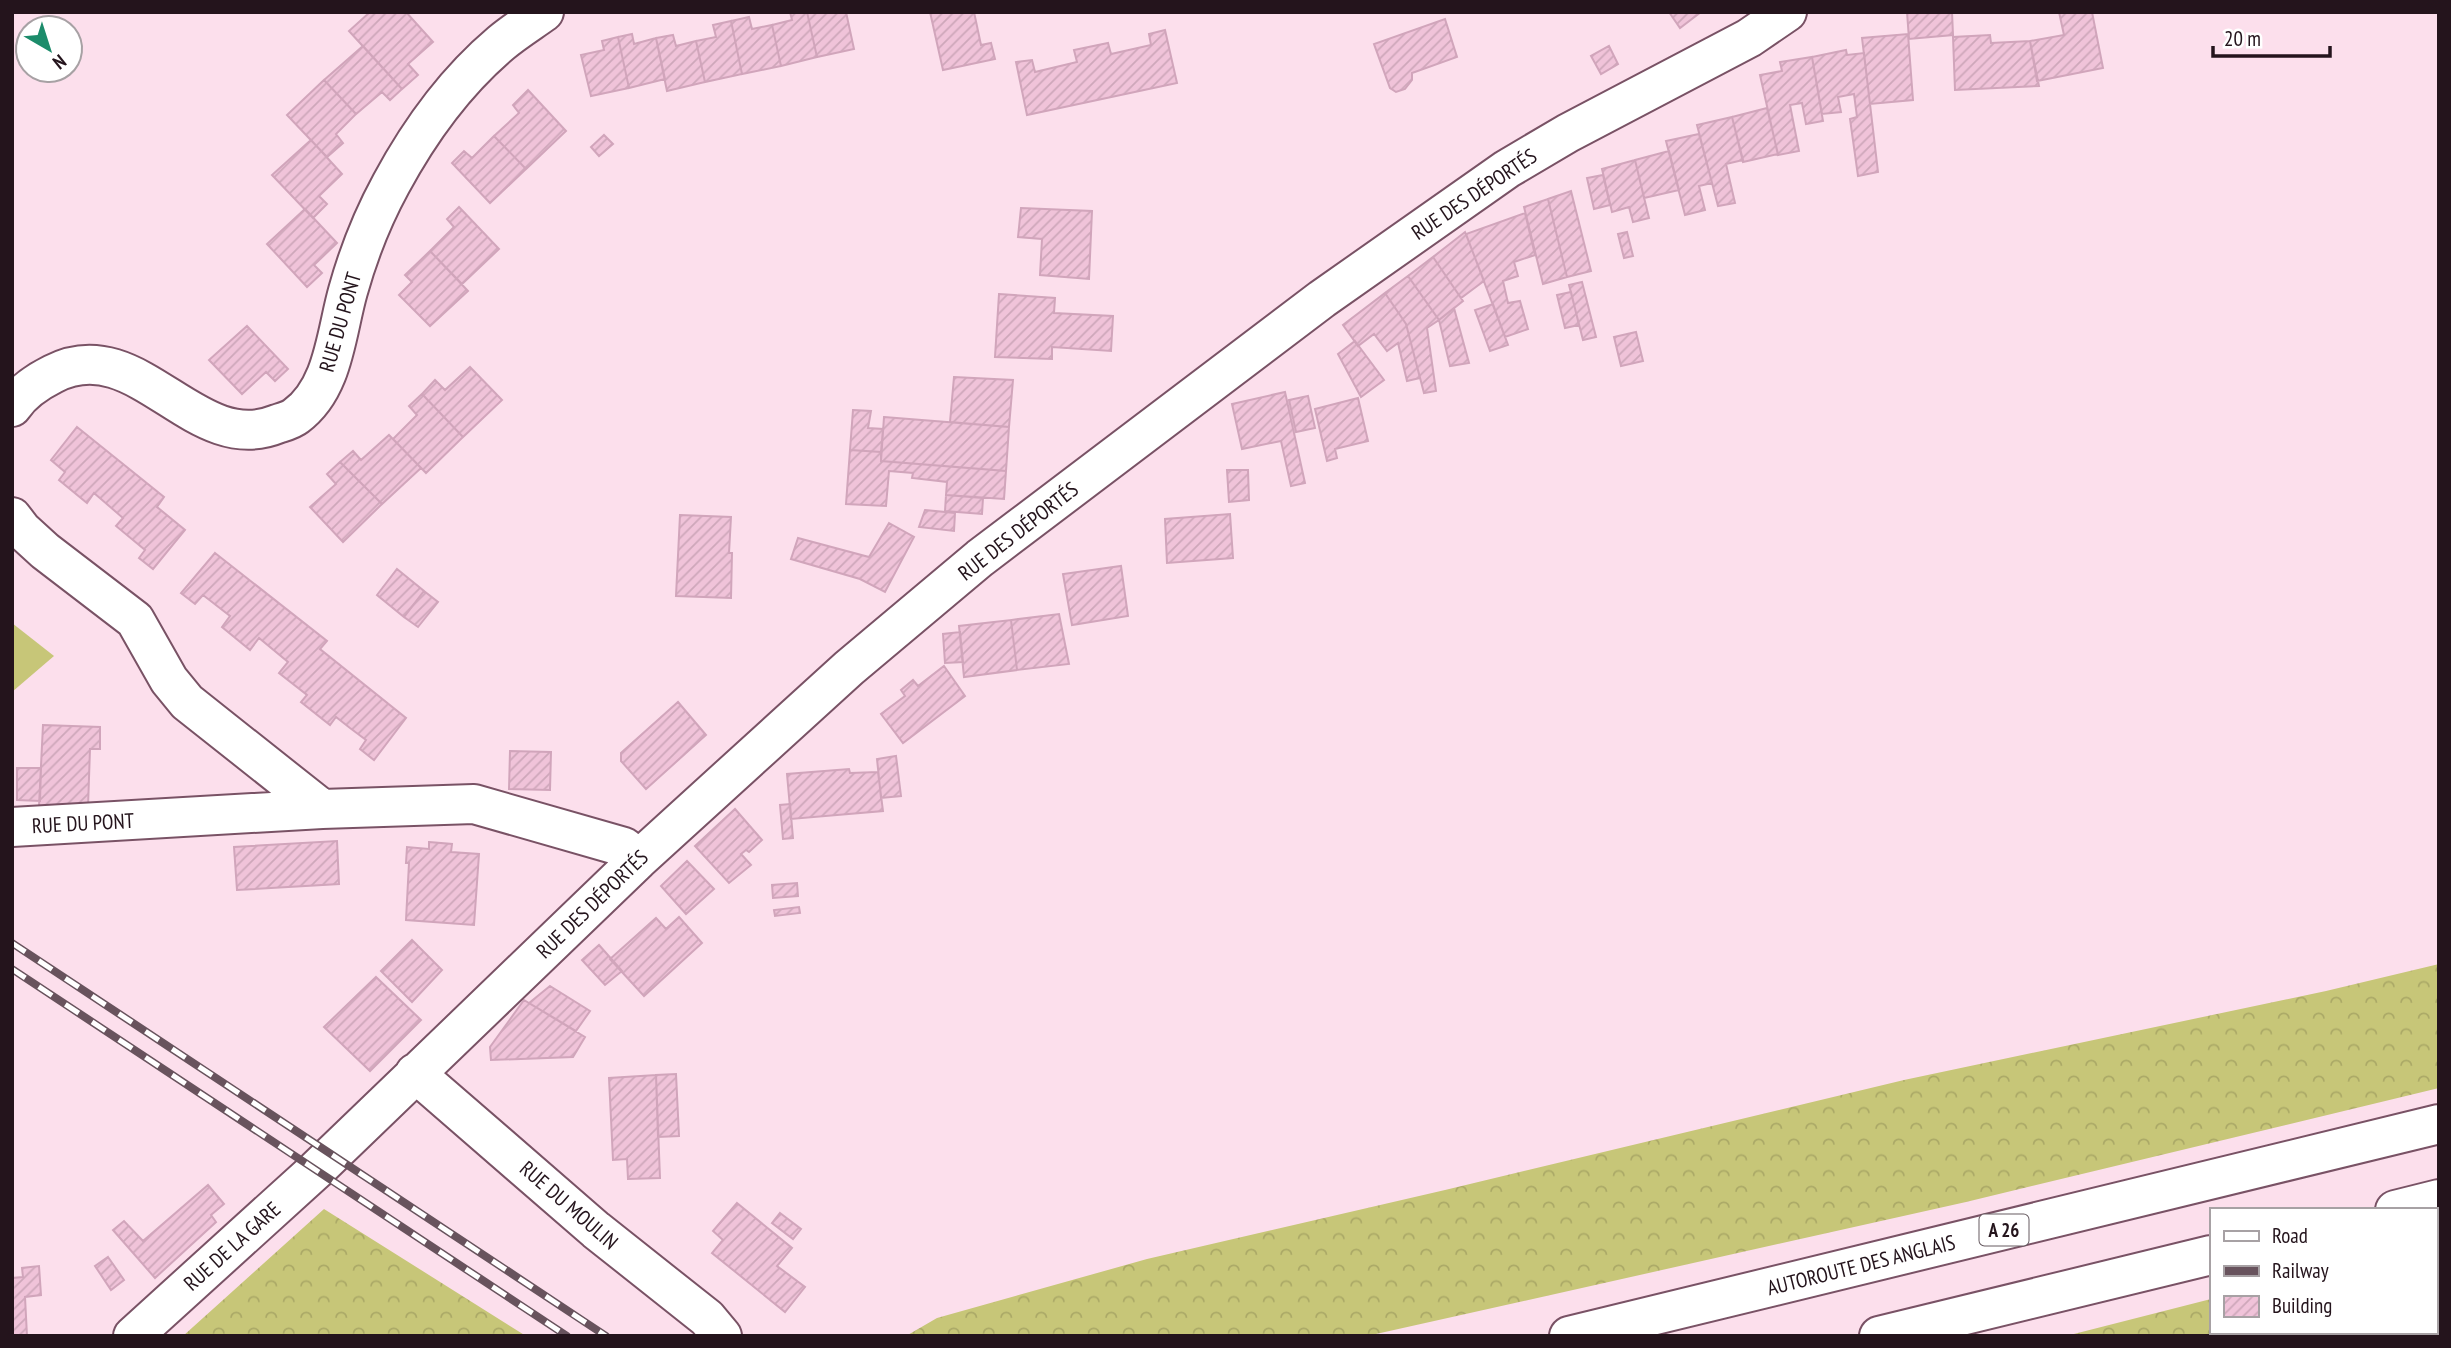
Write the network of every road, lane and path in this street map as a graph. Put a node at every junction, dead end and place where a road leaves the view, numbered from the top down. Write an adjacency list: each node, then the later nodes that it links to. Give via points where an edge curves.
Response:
1 (544, 12): 3 (main road, RUE DU PONT, via 500,43 453,91 410,150 375,217 348,290 324,380 295,416 264,430 238,431 212,423 115,368 96,364 56,372)
2 (1787, 12): 7 (main road, RUE DES DÉPORTÉS, via 1749,38 1507,169 1322,299 980,558 849,668)
3 (12, 407)
4 (12, 517): 5 (main road, via 45,551 135,620 187,702)
5 (322, 808): 6 (main road, RUE DU PONT); 7 (main road, RUE DU PONT, via 474,804 624,847)
6 (12, 827)
7 (638, 860): 8 (main road, RUE DES DÉPORTÉS)
8 (415, 1073): 10 (main road, RUE DES DÉPORTÉS); 15 (main road, RUE DU MOULIN, via 596,1230 707,1318)
9 (2439, 1124): 16 (main road, AUTOROUTE DES ANGLAIS / A 26)
10 (330, 1155): 14 (main road, RUE DE LA GARE)
11 (2439, 1199): 12 (main road)
12 (2403, 1208)
13 (2210, 1255): 17 (main road)
14 (133, 1336)
15 (722, 1336)
16 (1569, 1336)
17 (1879, 1336)

